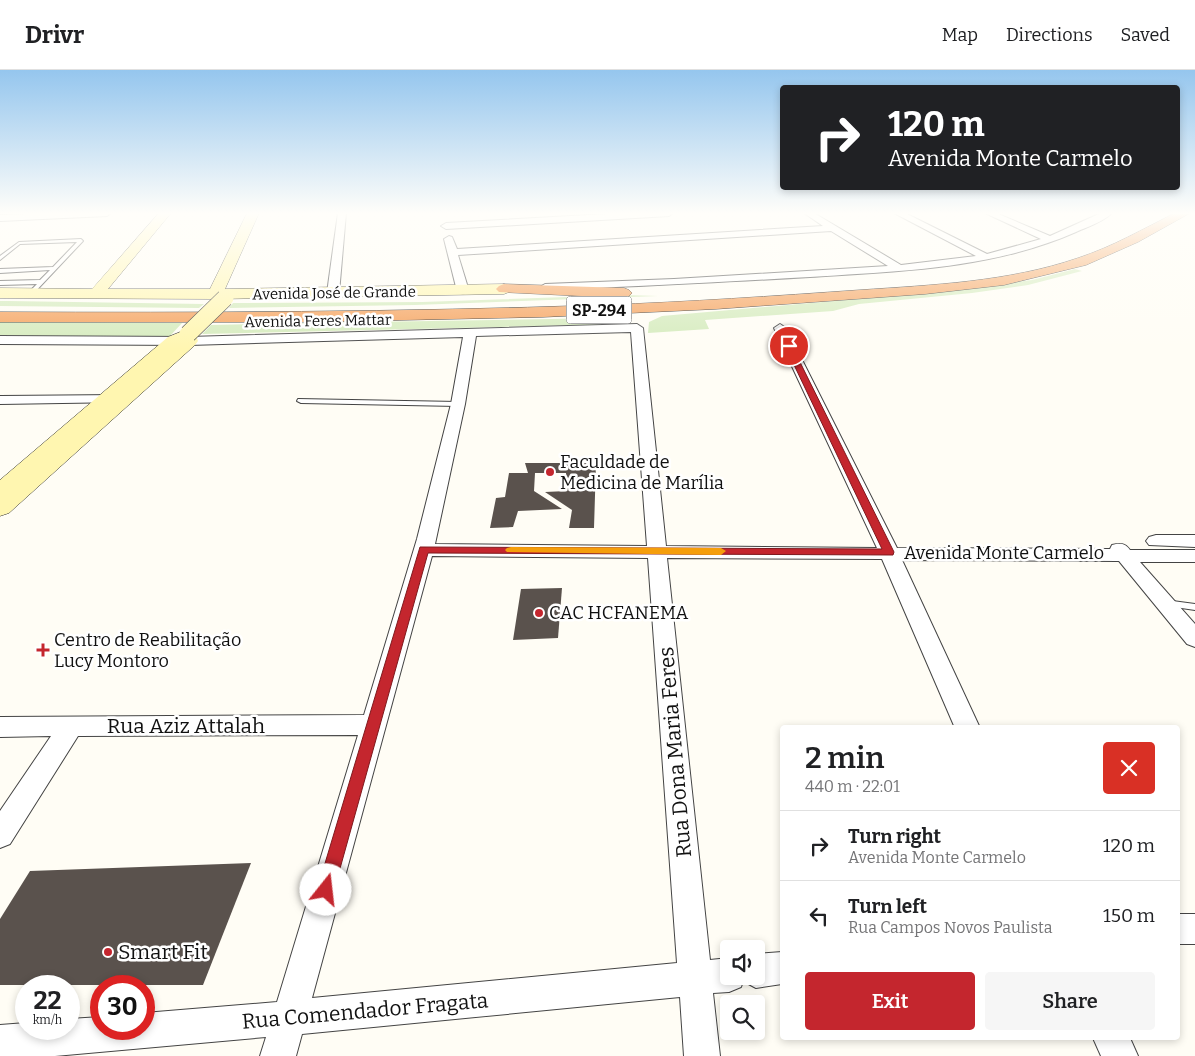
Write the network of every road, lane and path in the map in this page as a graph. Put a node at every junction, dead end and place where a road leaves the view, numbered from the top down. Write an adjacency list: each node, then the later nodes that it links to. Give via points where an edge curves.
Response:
1 (63, 259): 10 (lane)
2 (126, 259): 20 (main road)
3 (236, 259): 21 (main road)
4 (337, 259): 18 (street)
5 (455, 259): 16 (street)
6 (883, 259): 11 (street)
7 (979, 259): 11 (street, Avenida José de Grande)
8 (1060, 259): 22 (highway, SP-294, via 947,280)
9 (1091, 259): 22 (highway, SP-294, via 1044,272 943,287)
10 (56, 268): 12 (lane); 13 (lane)
11 (898, 268): 15 (street, Avenida José de Grande)
12 (0, 271)
13 (42, 282): 14 (lane); 19 (lane)
14 (0, 283)
15 (504, 289): 16 (main road, Avenida José de Grande); 22 (highway)
16 (463, 291): 18 (main road, Avenida José de Grande)
17 (0, 293): 19 (main road, Avenida José de Grande)
18 (333, 293): 21 (main road, Avenida José de Grande)
19 (30, 294): 20 (main road, Avenida José de Grande)
20 (96, 294): 21 (main road, Avenida José de Grande)
21 (223, 295): 29 (main road, bridge)
22 (786, 297): 23 (highway, SP-294, via 441,309 182,313); 24 (highway, SP-294); 26 (highway, via 659,313 646,318)
23 (0, 311)
24 (454, 316): 25 (highway, SP-294); 26 (highway, via 608,316)
25 (0, 317)
26 (637, 328): 28 (street, Avenida Feres Mattar); 40 (street, Rua Dona Maria Feres)
27 (780, 328): 41 (street)
28 (470, 334): 29 (street, Avenida Feres Mattar); 34 (street)
29 (184, 338): 30 (street, Avenida Feres Mattar); 31 (main road)
30 (0, 340)
31 (115, 399): 32 (street); 35 (main road)
32 (0, 400)
33 (300, 401): 34 (lane)
34 (458, 404): 39 (street)
35 (47, 459): 36 (main road); 37 (main road)
36 (0, 493)
37 (0, 508)
38 (1195, 541): 42 (street, Avenida Monte Carmelo)
39 (425, 544): 40 (street, Avenida Monte Carmelo); 47 (street)
40 (656, 545): 41 (street, Avenida Monte Carmelo); 57 (street, Rua Dona Maria Feres)
41 (887, 548): 42 (street, Avenida Monte Carmelo); 48 (street)
42 (1118, 548): 43 (street, Avenida Monte Carmelo); 44 (street)
43 (1195, 556)
44 (1164, 603): 45 (lane); 46 (street)
45 (1195, 607)
46 (1195, 639)
47 (372, 725): 50 (street, Rua Aziz Attalah); 58 (street)
48 (967, 725)
49 (0, 727): 50 (street, Rua Aziz Attalah)
50 (71, 727): 51 (street)
51 (0, 835)
52 (1180, 929): 53 (street)
53 (1195, 929)
54 (780, 968): 55 (street)
55 (765, 970)
56 (720, 976): 57 (street, Rua Comendador Fragata)
57 (696, 979): 58 (street, Rua Comendador Fragata); 62 (street, Rua Dona Maria Feres)
58 (289, 1018): 60 (street, Rua Comendador Fragata); 61 (street)
59 (1112, 1040): 63 (street)
60 (0, 1043)
61 (278, 1056)
62 (702, 1056)
63 (1120, 1056)

